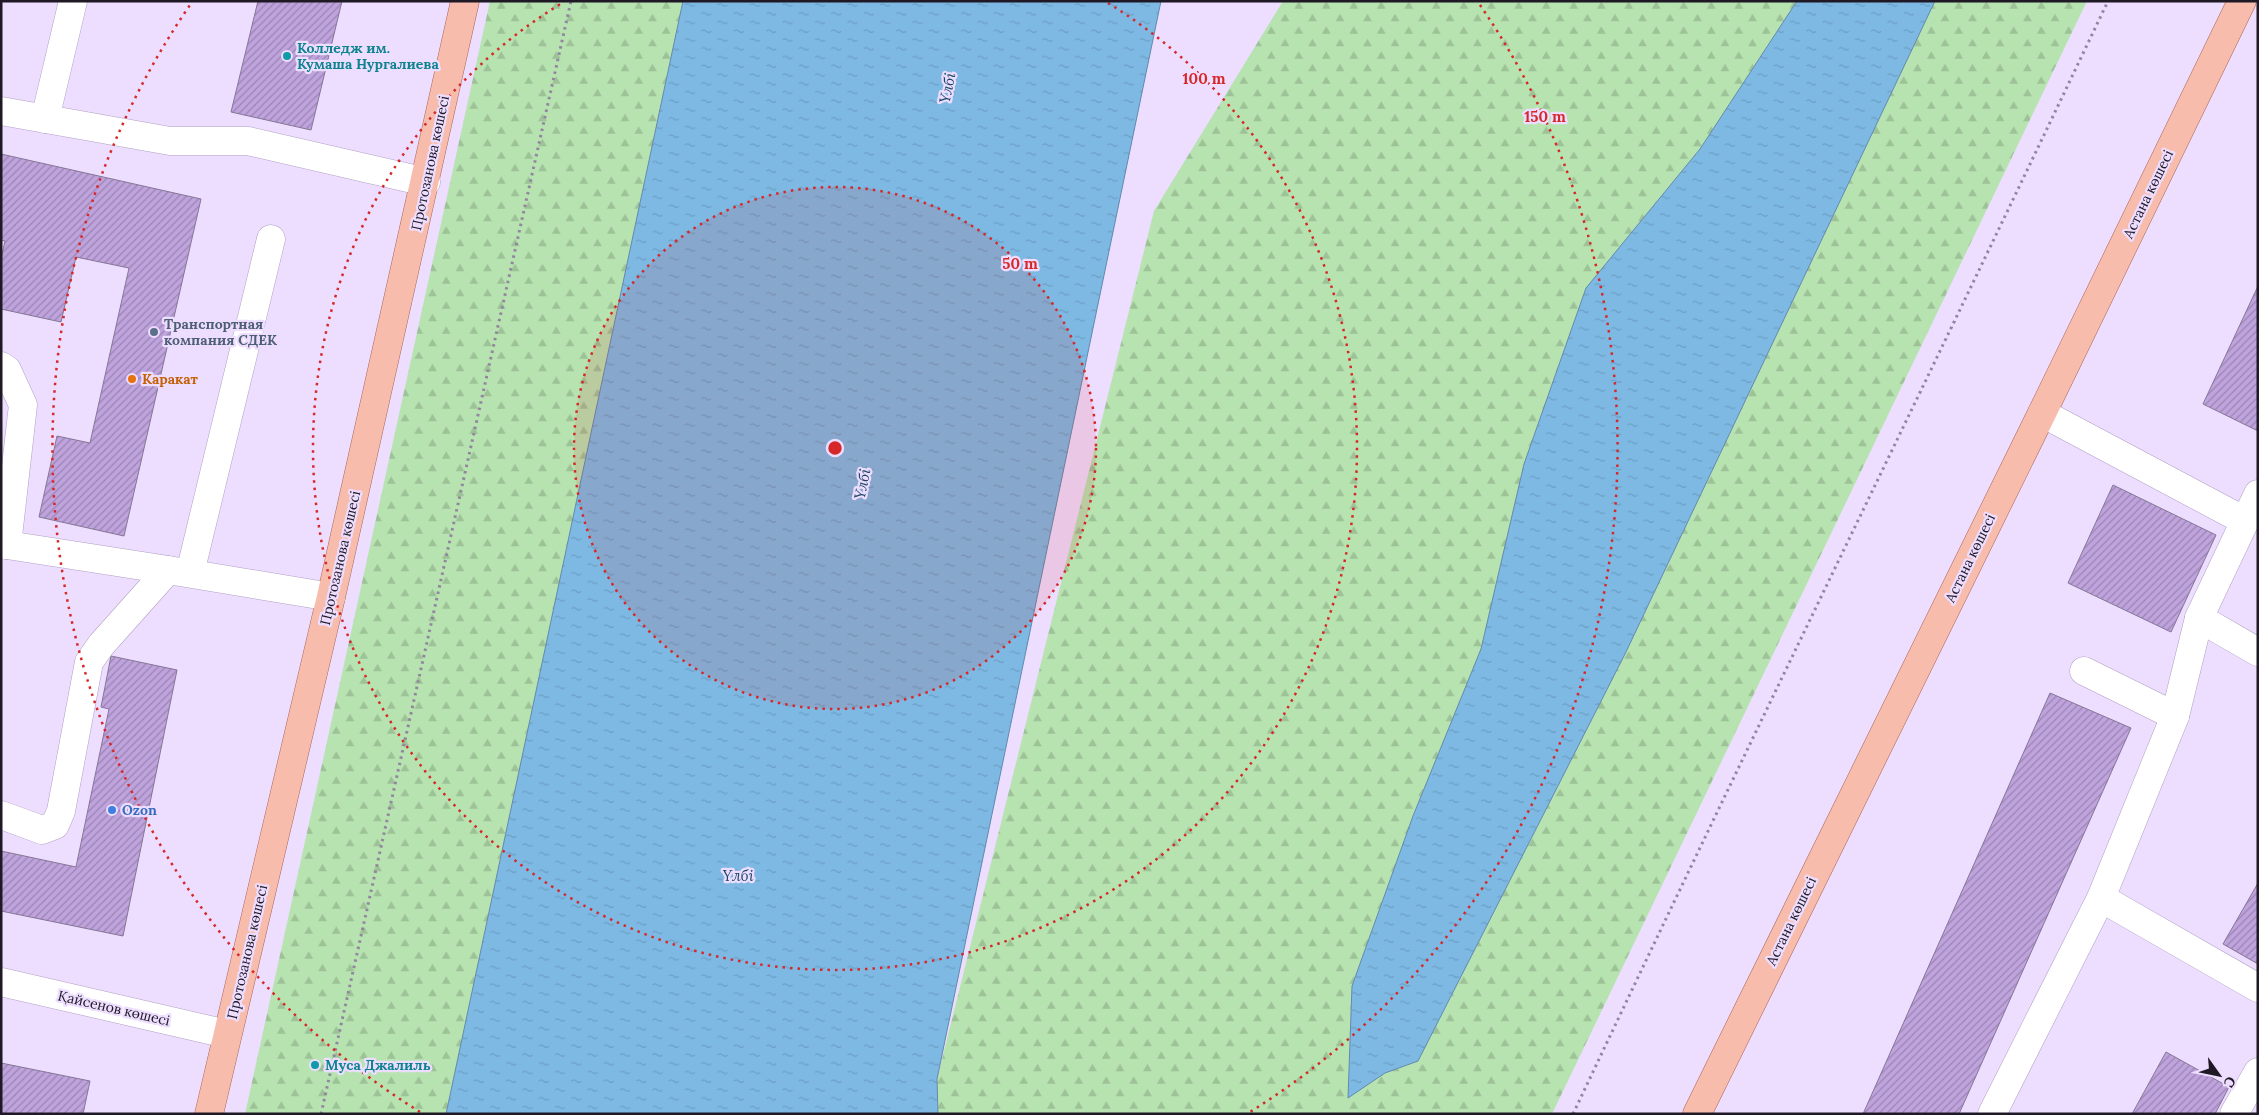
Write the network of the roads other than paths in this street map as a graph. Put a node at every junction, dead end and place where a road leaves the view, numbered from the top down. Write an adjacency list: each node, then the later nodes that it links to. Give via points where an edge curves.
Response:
1 (73, 1): 5 (street)
2 (466, 1): 6 (main road, Протозанова көшесі)
3 (2242, 1): 9 (main road, Астана көшесі)
4 (1, 111): 5 (street)
5 (45, 118): 6 (street, via 170,141 248,142)
6 (426, 182): 14 (main road, Протозанова көшесі)
7 (271, 239): 13 (street)
8 (1, 366): 12 (street, via 7,370 23,405)
9 (2042, 413): 11 (street); 26 (main road, Астана көшесі)
10 (2258, 494): 11 (street)
11 (2245, 521): 15 (street)
12 (4, 544): 13 (street)
13 (179, 571): 14 (street); 19 (street, via 101,645 89,662 61,811 54,825 42,830)
14 (332, 597): 23 (main road, Протозанова көшесі)
15 (2199, 618): 16 (street); 18 (street)
16 (2258, 652)
17 (2084, 671): 18 (street)
18 (2175, 716): 20 (street)
19 (1, 815)
20 (2101, 898): 22 (street); 27 (street)
21 (1, 982): 23 (street, Қайсенов көшесі)
22 (2258, 988)
23 (227, 1034): 25 (main road, Протозанова көшесі)
24 (2258, 1072): 28 (street)
25 (209, 1114)
26 (1696, 1114)
27 (1992, 1114)
28 (2234, 1114)

